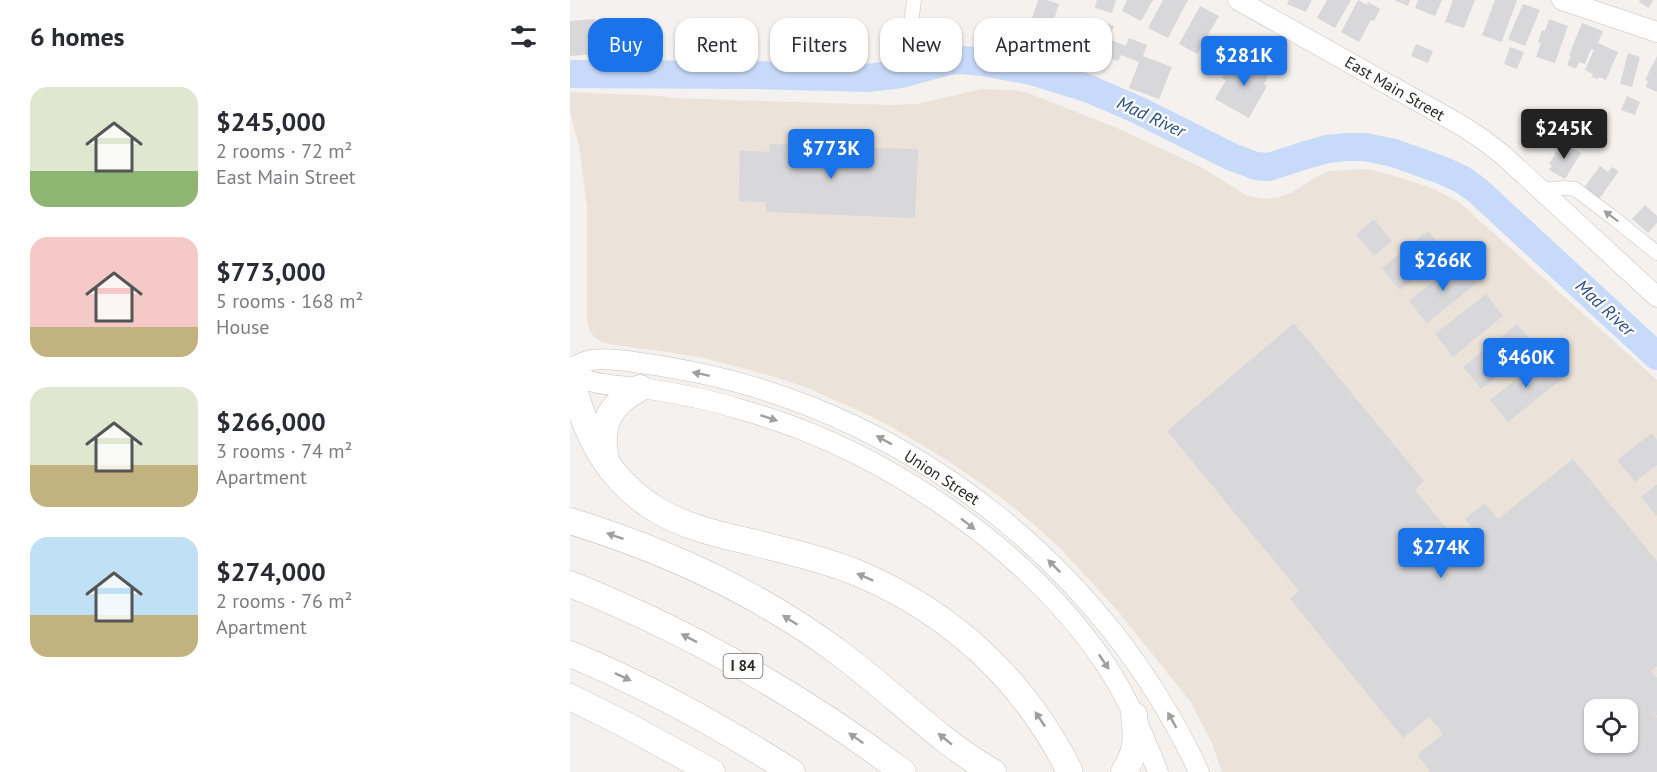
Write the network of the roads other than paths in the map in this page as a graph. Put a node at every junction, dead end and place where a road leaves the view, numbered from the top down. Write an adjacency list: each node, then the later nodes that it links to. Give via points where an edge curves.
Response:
1 (914, 0): 5 (street)
2 (1238, 0): 7 (main road, East Main Street, via 1475,134)
3 (1562, 0): 4 (main road)
4 (1603, 7): 6 (main road)
5 (912, 18)
6 (1657, 32)
7 (1542, 190): 8 (street, one-way to 7, via 1575,189); 9 (main road, East Main Street)
8 (1657, 253)
9 (1657, 297)
10 (570, 370): 12 (main road, Union Street, via 593,382); 14 (main road, Union Street, one-way to 10, via 855,426 800,402 742,384 685,370 615,360 592,360)
11 (570, 377): 13 (highway, via 585,421)
12 (640, 388): 13 (highway, via 616,406 607,419 603,436); 15 (main road, Union Street, one-way to 15, via 715,402 780,422 842,447)
13 (608, 465): 23 (highway, one-way to 13, via 1040,719 1004,674 971,642 925,609 836,565 713,533 668,516 634,493)
14 (934, 470): 15 (main road); 30 (main road, Union Street, one-way to 14, via 1149,682 1090,604 1018,532)
15 (920, 490): 21 (main road, Union Street, one-way to 21, via 993,543 1061,608 1105,663)
16 (570, 521): 27 (highway, one-way to 16, via 956,748 843,655 771,608 665,554)
17 (570, 584): 26 (highway, I 84, one-way to 17, via 823,715 746,668 656,621)
18 (570, 654): 25 (highway, one-way to 25, via 687,709)
19 (570, 697): 22 (highway)
20 (570, 710): 22 (highway, via 649,746)
21 (1134, 715): 28 (highway, via 1135,749); 29 (main road, Union Street)
22 (685, 756): 24 (highway)
23 (1070, 771)
24 (712, 772)
25 (792, 772)
26 (903, 772)
27 (993, 772)
28 (1124, 772)
29 (1158, 772)
30 (1199, 772)

